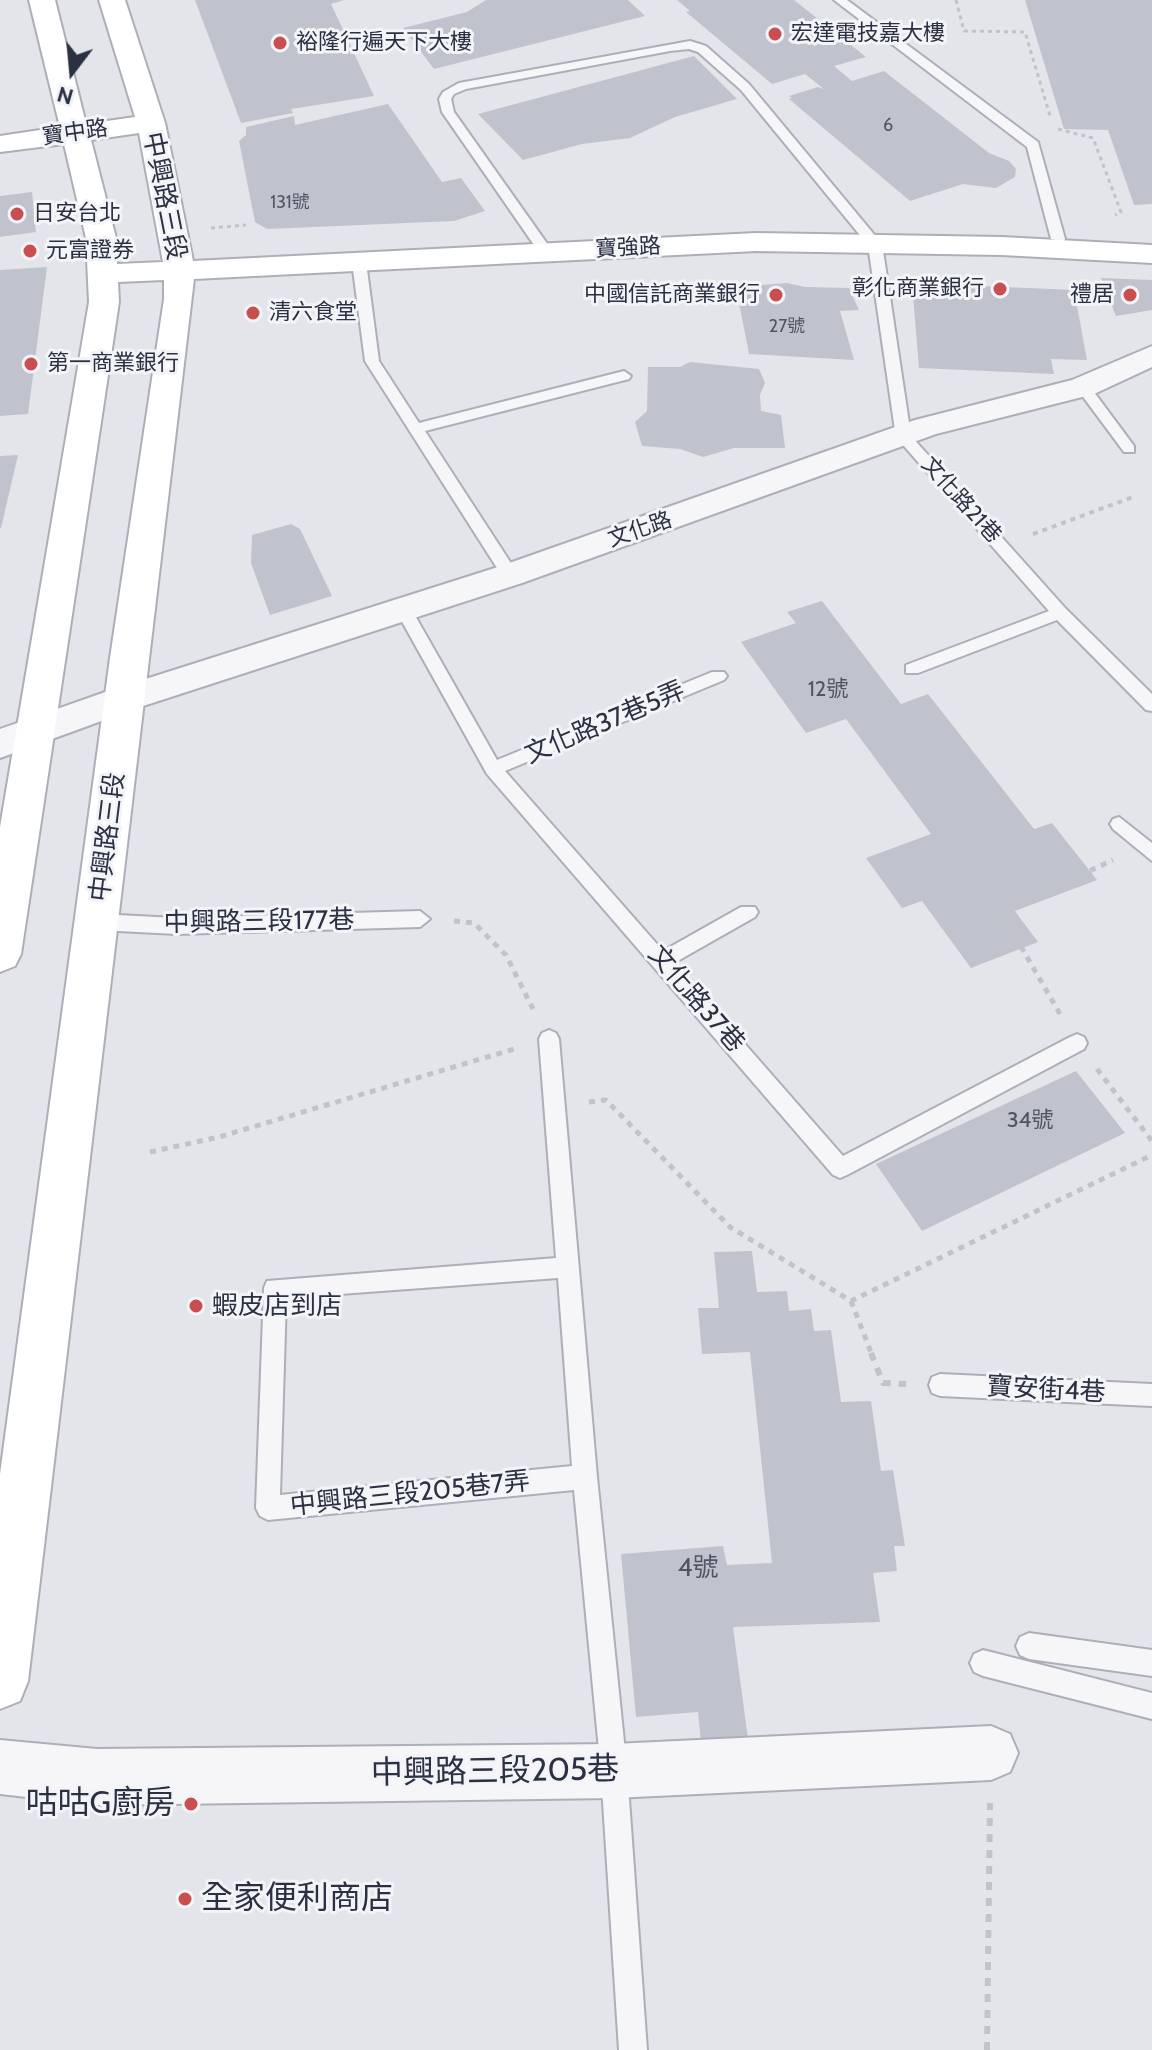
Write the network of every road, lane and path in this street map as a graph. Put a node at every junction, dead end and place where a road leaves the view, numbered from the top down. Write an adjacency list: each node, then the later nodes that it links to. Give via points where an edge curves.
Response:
1 (42, 0): 5 (street)
2 (112, 0): 4 (street, 中興路三段)
3 (840, 0): 7 (lane, via 1033,145)
4 (151, 123): 5 (street, 寶中路); 12 (street, 中興路三段)
5 (77, 133): 6 (street, 寶中路); 13 (street)
6 (0, 144)
7 (1058, 239)
8 (875, 244): 9 (street, 寶強路, via 756,242); 9 (lane, via 745,87 702,49 690,45 449,92 448,112); 10 (street, 寶強路); 18 (lane, 文化路21巷)
9 (546, 252): 11 (street, 寶強路)
10 (1152, 254)
11 (359, 262): 12 (street, 寶強路); 17 (lane, via 372,361)
12 (179, 270): 13 (street, 寶強路); 27 (street, 中興路三段)
13 (105, 274): 29 (street, via 98,355)
14 (1152, 355): 16 (street, 文化路)
15 (624, 376): 17 (lane)
16 (1083, 387): 18 (street, 文化路); 19 (lane)
17 (417, 428): 22 (lane)
18 (904, 437): 21 (lane, 文化路21巷); 22 (street, 文化路)
19 (1129, 449)
20 (1133, 497): 21 (path)
21 (1002, 546): 24 (lane, 文化路21巷)
22 (510, 575): 23 (street, 文化路)
23 (403, 609): 27 (street, 文化路); 31 (lane, 文化路37巷)
24 (1060, 613): 25 (lane); 28 (lane, 文化路21巷)
25 (912, 669)
26 (718, 676): 31 (lane, 文化路37巷5弄)
27 (124, 699): 29 (street, 文化路); 37 (street, 中興路三段)
28 (1152, 705)
29 (34, 732): 30 (street, 文化路); 35 (street)
30 (0, 744)
31 (493, 769): 39 (lane, 文化路37巷)
32 (1119, 824): 33 (lane)
33 (1148, 850): 41 (path, via 1001,912)
34 (748, 912): 39 (lane)
35 (4, 913): 38 (street)
36 (420, 919): 37 (lane, 中興路三段177巷, via 176,926); 40 (path, via 474,923 506,955)
37 (98, 922): 54 (street, 中興路三段)
38 (0, 954)
39 (663, 960): 41 (lane, 文化路37巷, via 840,1168)
40 (549, 1039): 42 (lane); 44 (path, via 219,1137)
41 (1077, 1043): 43 (path)
42 (555, 1106): 46 (lane); 47 (path, via 606,1100 730,1227)
43 (1152, 1141)
44 (150, 1152)
45 (1152, 1155): 47 (path)
46 (568, 1267): 50 (lane); 50 (lane, 中興路三段205巷7弄, via 275,1288 268,1508)
47 (851, 1301): 48 (path, via 883,1383)
48 (940, 1385): 49 (lane, 寶安街4巷)
49 (1152, 1395)
50 (585, 1477): 58 (lane)
51 (1029, 1646): 53 (lane)
52 (983, 1663): 55 (lane)
53 (1152, 1663)
54 (0, 1681)
55 (1152, 1706)
56 (991, 1753): 58 (street, 中興路三段205巷); 60 (path)
57 (0, 1767): 58 (street, 中興路三段205巷, via 97,1777)
58 (614, 1771): 59 (lane)
59 (633, 2050)
60 (987, 2050)

